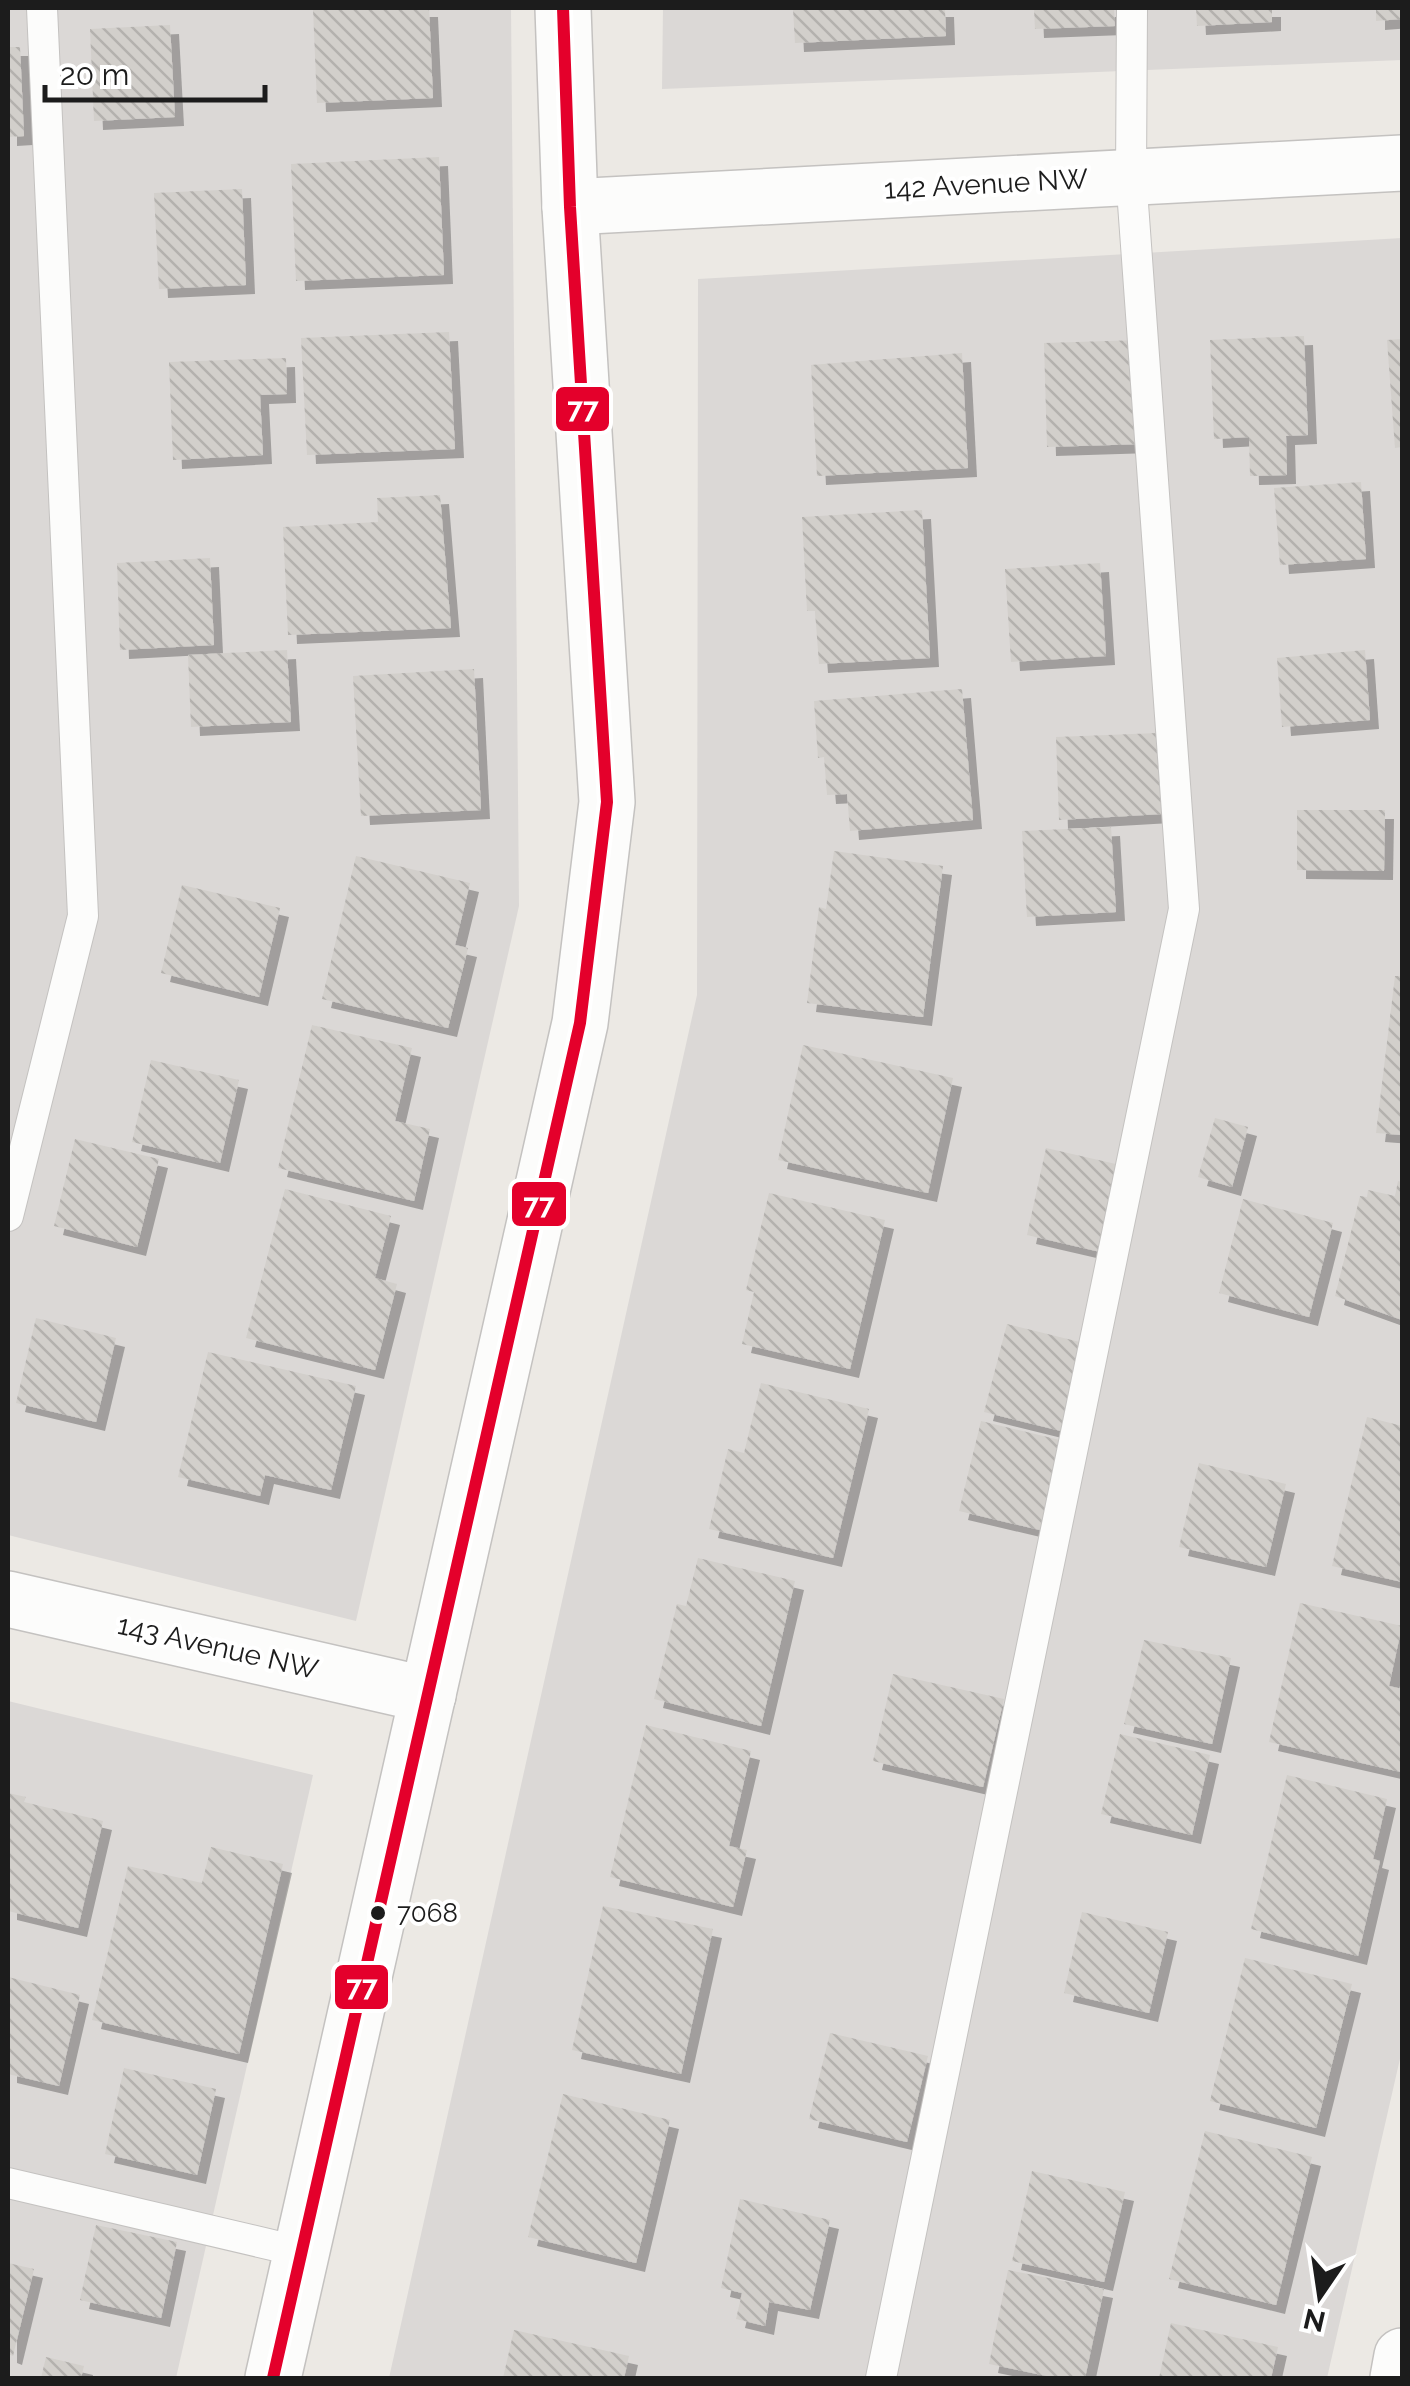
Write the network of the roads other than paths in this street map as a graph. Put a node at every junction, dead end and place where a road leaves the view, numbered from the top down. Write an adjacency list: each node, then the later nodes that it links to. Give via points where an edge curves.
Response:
1 (42, 8): 7 (lane, via 83,916)
2 (563, 8): 6 (street)
3 (1132, 8): 5 (lane)
4 (1402, 163): 5 (street, 142 Avenue NW)
5 (1131, 176): 6 (street, 142 Avenue NW); 14 (lane, via 1184,909)
6 (570, 207): 9 (street, via 607,802 580,1024)
7 (8, 1216)
8 (8, 1599): 9 (street, 143 Avenue NW)
9 (428, 1695): 11 (street)
10 (8, 2183): 11 (lane)
11 (302, 2252): 13 (street)
12 (1402, 2356): 15 (street)
13 (273, 2378)
14 (880, 2378)
15 (1398, 2378)

